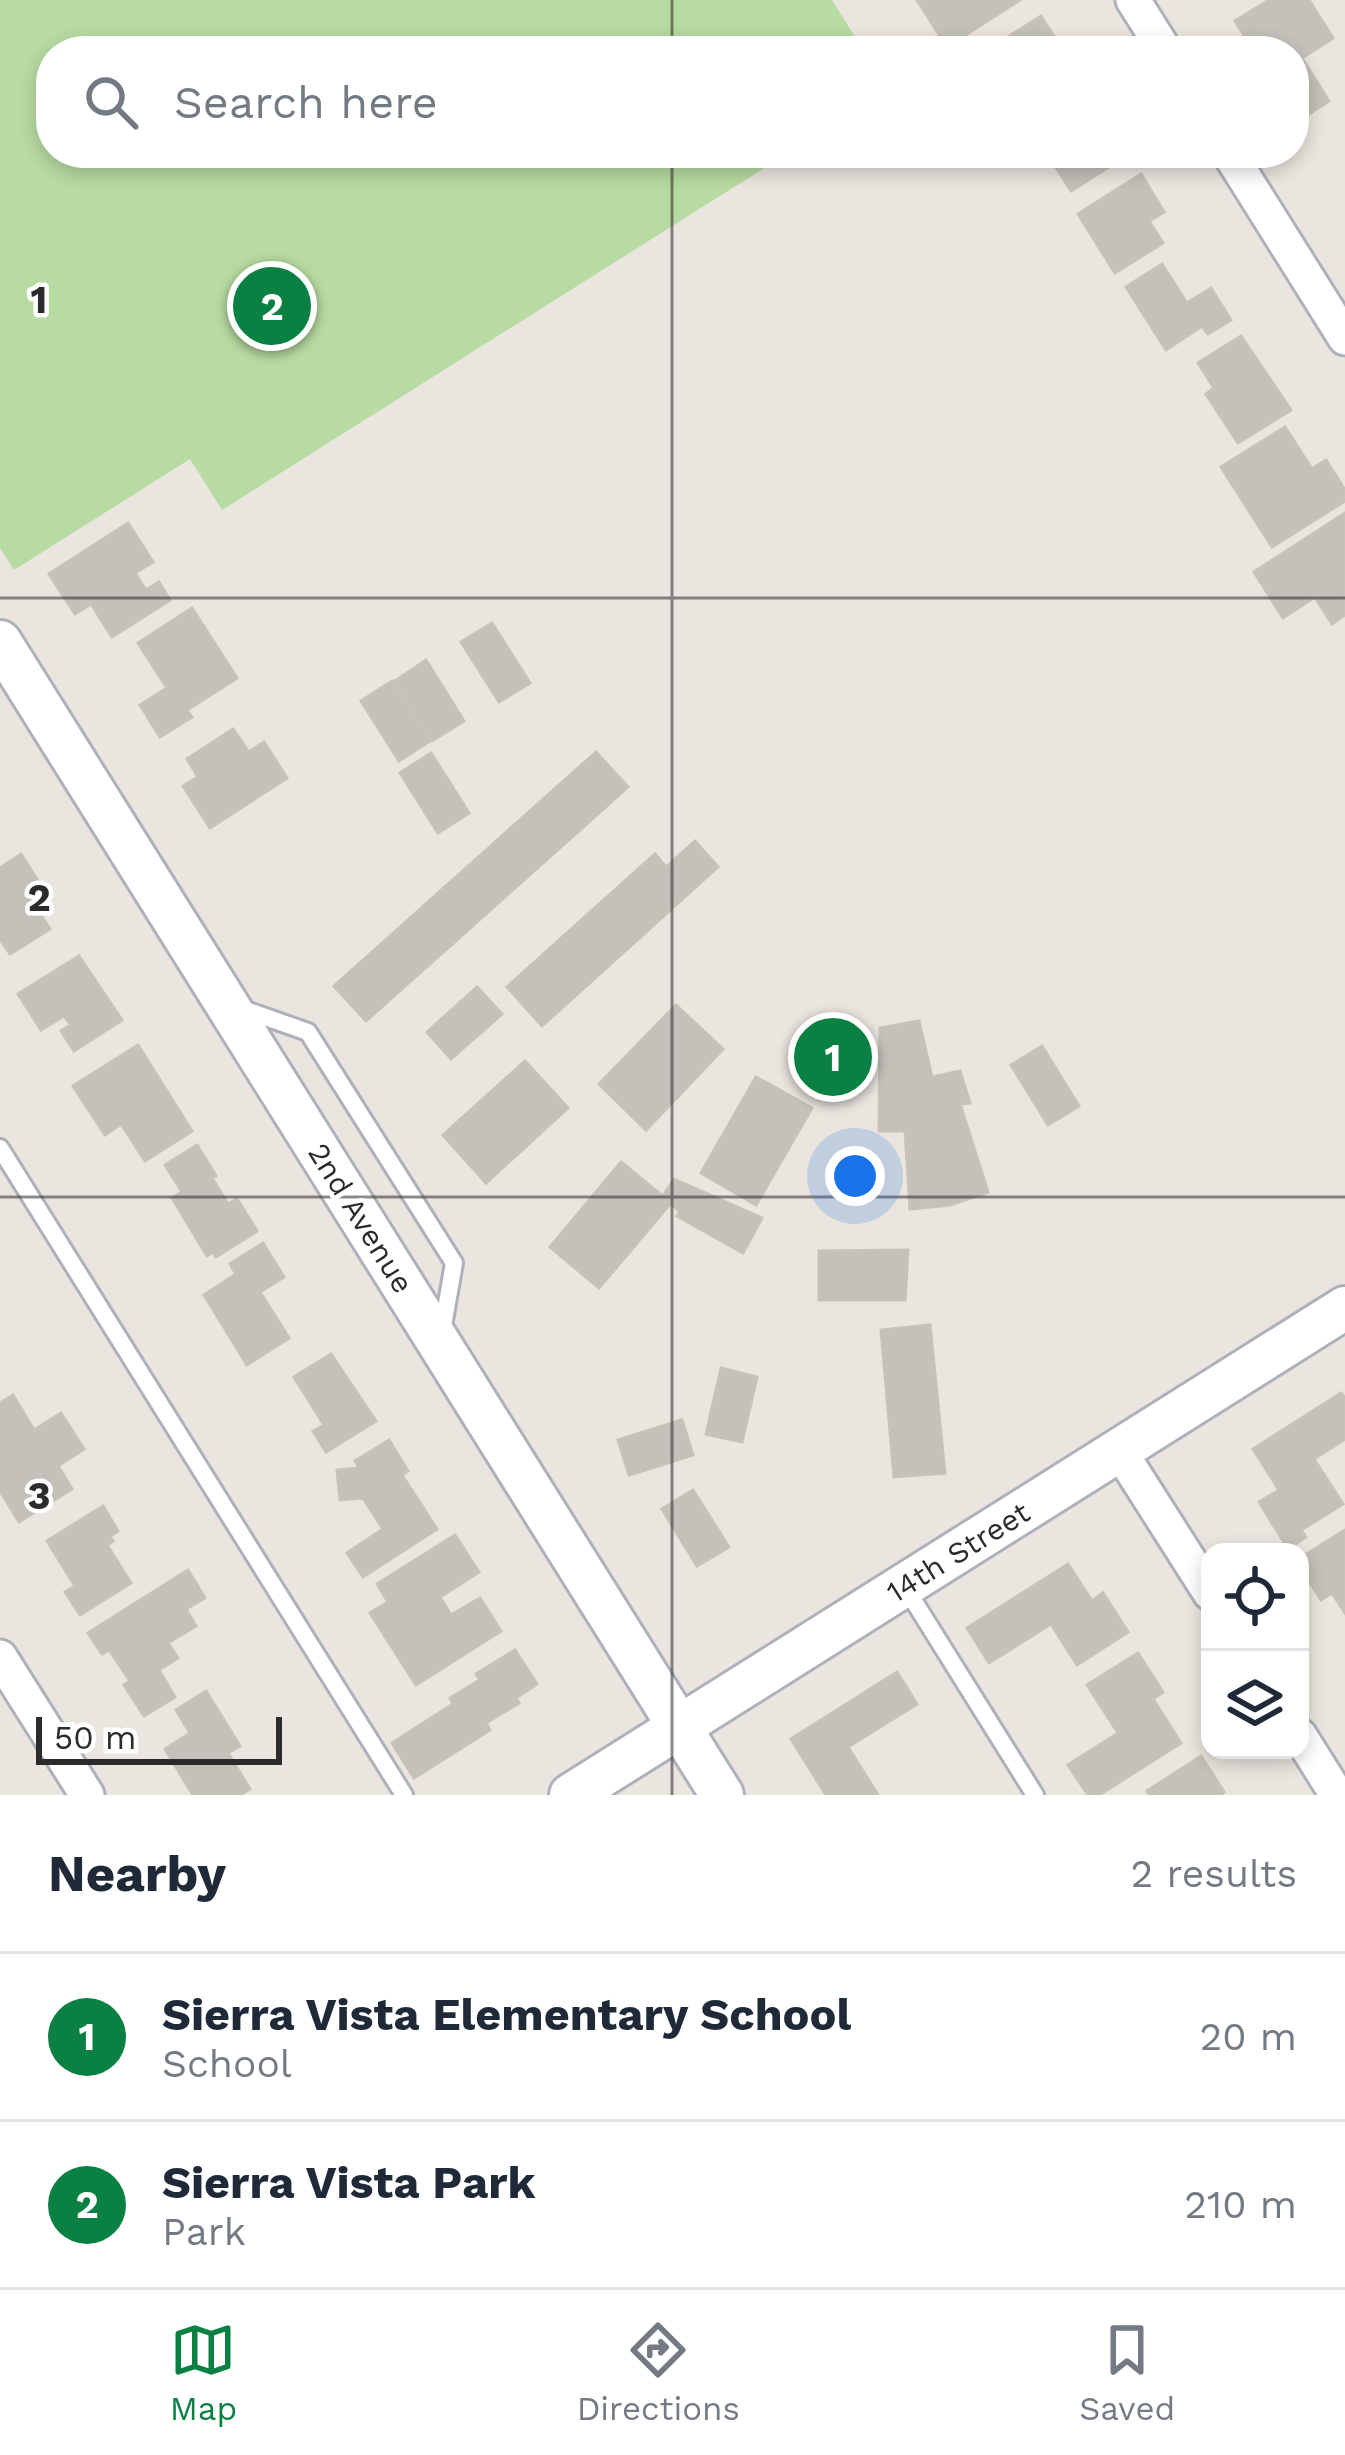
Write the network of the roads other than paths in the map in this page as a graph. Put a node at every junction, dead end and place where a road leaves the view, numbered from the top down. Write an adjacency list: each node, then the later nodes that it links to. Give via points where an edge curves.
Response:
1 (1133, 0): 2 (street)
2 (1156, 36)
3 (1238, 168): 4 (street)
4 (1345, 338)
5 (0, 642): 12 (street, 2nd Avenue)
6 (0, 1148): 15 (lane)
7 (1345, 1308): 8 (street, 14th Street)
8 (1119, 1450): 9 (street); 10 (street, 14th Street)
9 (1201, 1579)
10 (904, 1586): 12 (street, 14th Street); 18 (lane)
11 (0, 1657): 14 (street)
12 (679, 1727): 16 (street, 14th Street); 17 (street, 2nd Avenue)
13 (1309, 1750): 19 (street)
14 (87, 1795)
15 (404, 1795)
16 (571, 1795)
17 (722, 1795)
18 (1035, 1795)
19 (1337, 1795)

